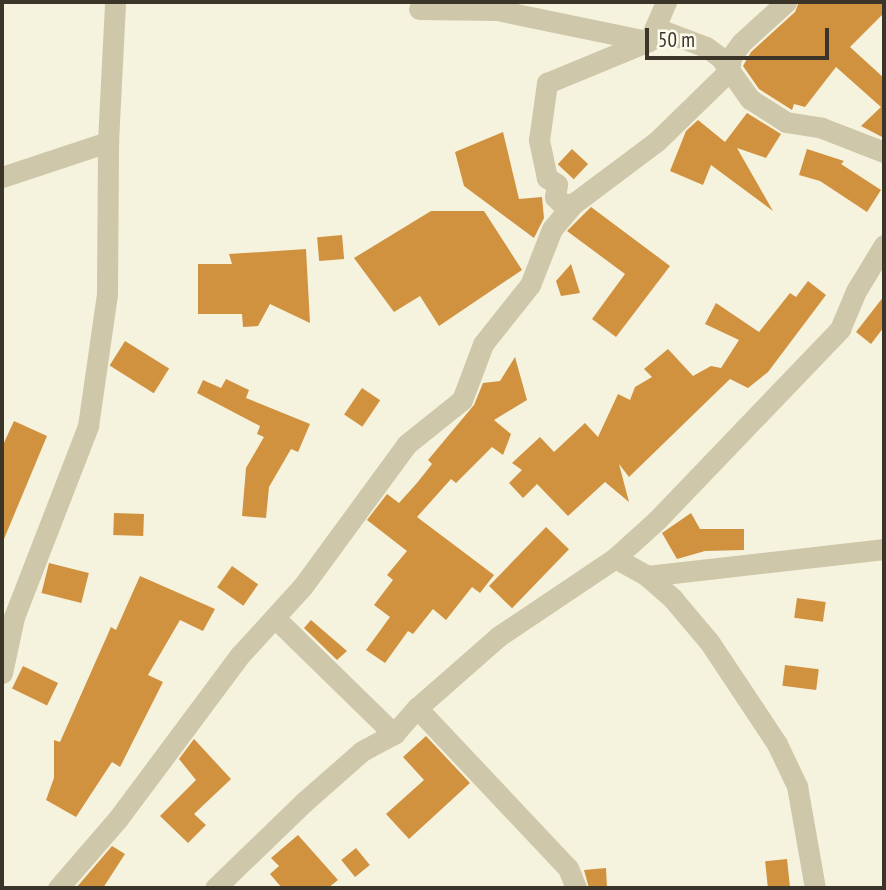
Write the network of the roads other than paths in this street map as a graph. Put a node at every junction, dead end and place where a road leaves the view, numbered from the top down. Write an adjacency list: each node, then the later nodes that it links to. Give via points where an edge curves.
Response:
1 (115, 2): 7 (street)
2 (666, 2): 5 (street)
3 (786, 2): 6 (street, via 741,43 731,57)
4 (419, 9): 5 (street, via 497,10)
5 (653, 35): 6 (street, via 706,47); 10 (street, via 547,83 539,140 547,178 557,184 555,197 562,204)
6 (729, 71): 8 (street, via 750,99 786,122 822,128); 10 (street, via 656,142)
7 (108, 142): 9 (street); 16 (street, via 107,294 88,426 14,617)
8 (884, 152)
9 (2, 177)
10 (573, 204): 15 (street, via 552,229 530,285 483,344 462,400 407,444)
11 (884, 246): 13 (street, via 856,291 840,329 718,460)
12 (884, 549): 14 (street)
13 (615, 558): 14 (street); 17 (street, via 499,636)
14 (647, 576): 22 (street, via 710,643 782,754 803,810)
15 (276, 619): 18 (street); 19 (street, via 275,615 240,654 117,820)
16 (2, 673)
17 (417, 708): 18 (street); 21 (street, via 568,868)
18 (394, 734): 20 (street, via 362,751)
19 (58, 888)
20 (215, 888)
21 (576, 888)
22 (815, 888)

